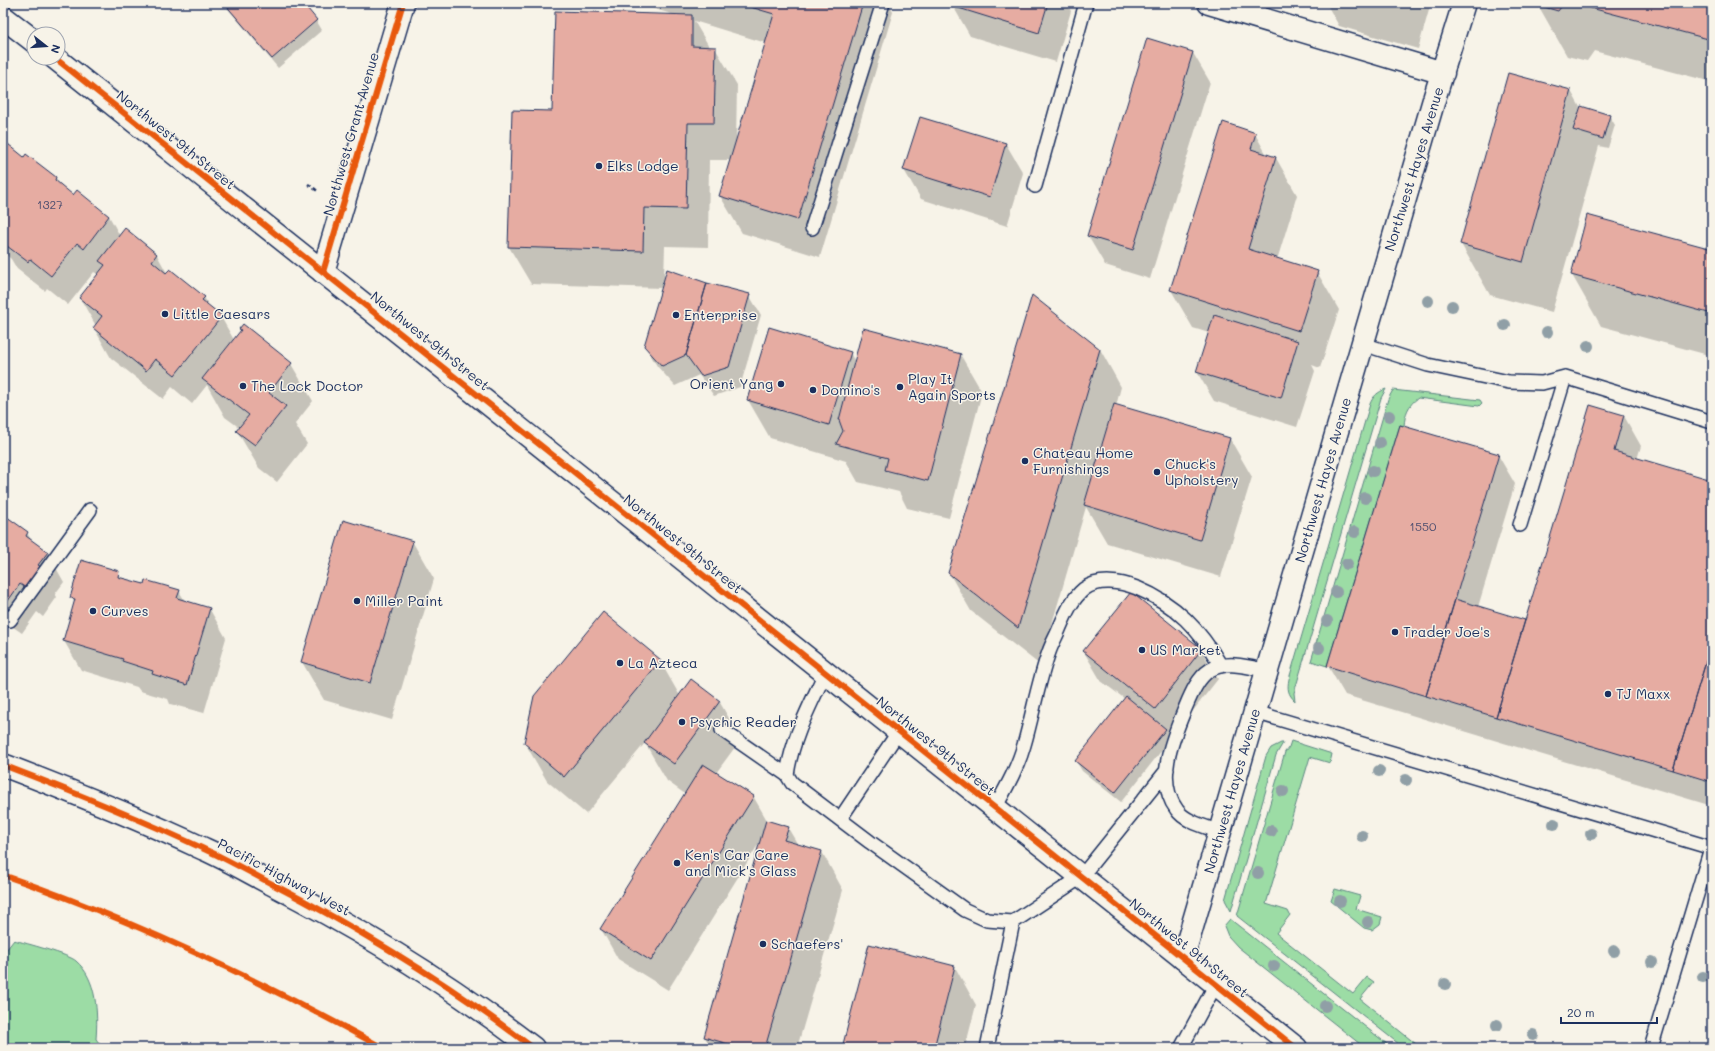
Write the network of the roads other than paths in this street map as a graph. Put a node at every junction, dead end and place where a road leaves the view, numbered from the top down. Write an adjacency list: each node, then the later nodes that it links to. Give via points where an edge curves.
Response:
1 (403, 3): 12 (main road, Northwest Grant Avenue)
2 (883, 3): 11 (lane)
3 (1086, 3): 10 (lane)
4 (1464, 3): 9 (main road, Northwest Hayes Avenue)
5 (1222, 5): 9 (main road)
6 (3, 17): 7 (main road)
7 (26, 35)
8 (65, 66): 12 (main road, Northwest 9th Street)
9 (1443, 73): 13 (main road, Northwest Hayes Avenue)
10 (1035, 186)
11 (812, 228)
12 (323, 272): 21 (main road, Northwest 9th Street)
13 (1363, 344): 14 (lane, via 1428,365 1509,382 1542,383); 20 (main road, Northwest Hayes Avenue)
14 (1565, 377): 15 (lane); 17 (lane)
15 (1712, 422)
16 (90, 510): 18 (lane, via 10,620)
17 (1520, 525)
18 (3, 615)
19 (1221, 666): 20 (lane, via 1241,665); 26 (lane, via 1203,676 1191,694 1171,746); 28 (lane, via 1198,631 1177,611 1147,592 1114,582 1085,589 1069,607 1049,652 1024,747)
20 (1267, 671): 22 (main road, Northwest Hayes Avenue)
21 (825, 673): 24 (main road, Northwest 9th Street); 27 (lane, via 797,734)
22 (1255, 712): 30 (main road, Northwest Hayes Avenue); 31 (lane)
23 (722, 730): 27 (lane)
24 (899, 731): 28 (main road, Northwest 9th Street); 29 (lane)
25 (3, 765): 36 (main road, Pacific Highway West, via 88,797 206,849 322,910 401,956)
26 (1167, 770): 30 (lane, via 1167,785 1177,812); 32 (lane)
27 (788, 775): 29 (lane, via 792,783)
28 (995, 808): 32 (main road, Northwest 9th Street)
29 (840, 819): 33 (lane, via 965,910 987,920)
30 (1220, 832): 34 (main road, Northwest Hayes Avenue)
31 (1712, 848): 40 (lane)
32 (1081, 876): 33 (lane); 34 (main road, Northwest 9th Street)
33 (1013, 922): 37 (lane)
34 (1183, 958): 35 (main road, Northwest 9th Street)
35 (1216, 984): 38 (lane); 39 (main road, Northwest 9th Street)
36 (533, 1048)
37 (987, 1048)
38 (1181, 1048)
39 (1296, 1048)
40 (1651, 1048)

